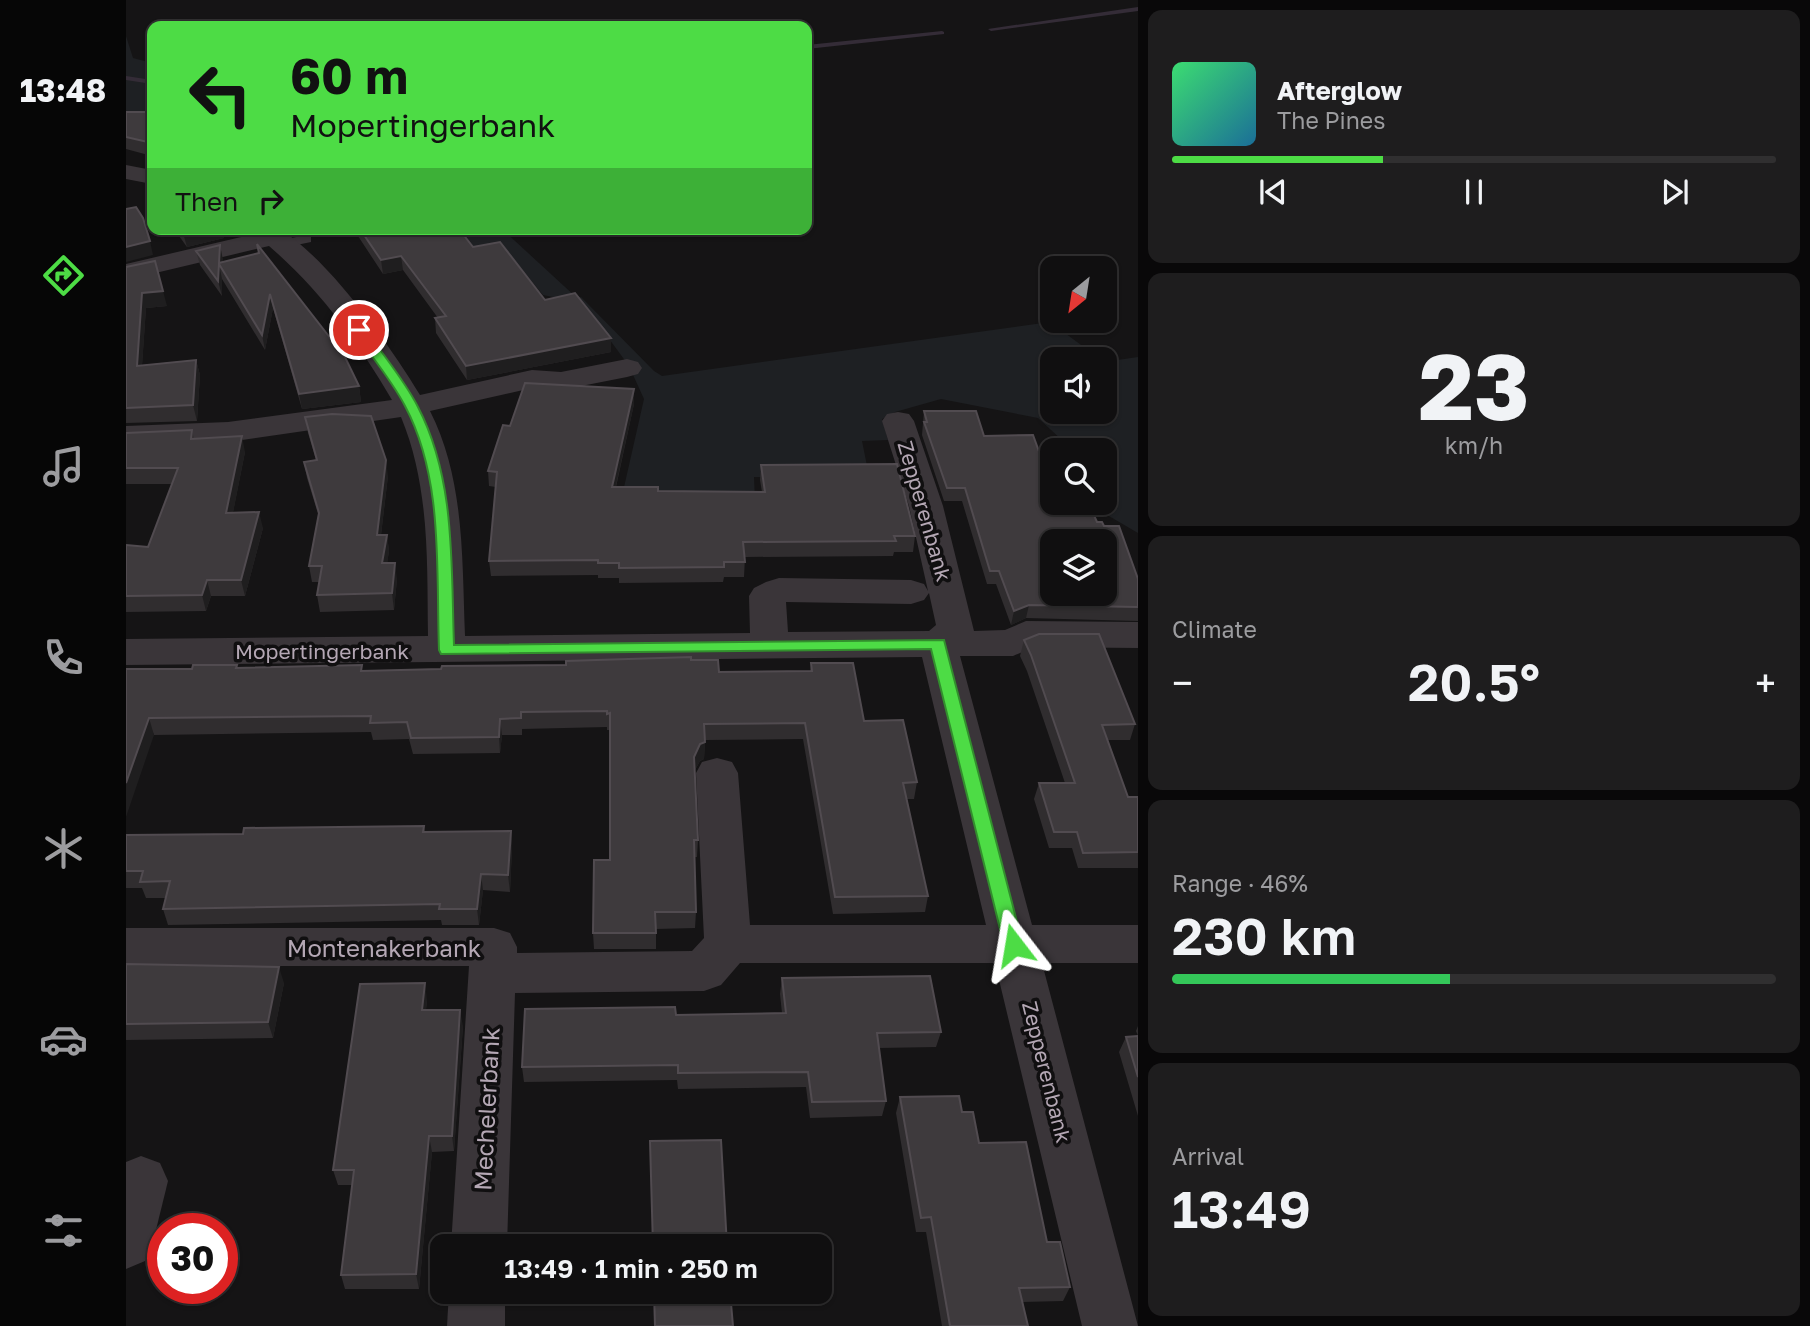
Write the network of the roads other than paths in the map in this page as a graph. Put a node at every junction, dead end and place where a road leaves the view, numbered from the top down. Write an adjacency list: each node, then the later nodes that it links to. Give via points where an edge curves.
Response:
1 (126, 172): 2 (street)
2 (147, 176)
3 (282, 237): 4 (street); 6 (street, via 371,345)
4 (126, 272)
5 (626, 368): 6 (street, via 561,381 532,379)
6 (412, 406): 8 (street, via 228,432); 13 (street, via 428,448 441,508)
7 (898, 421): 11 (street, Zepperenbank, via 926,506 956,629)
8 (126, 436)
9 (911, 592): 12 (street, via 779,590 767,596)
10 (1138, 635): 11 (street, Mopertingerbank, via 1026,634 1013,643)
11 (938, 644): 12 (street, Mopertingerbank); 18 (street, Zepperenbank)
12 (771, 645): 13 (street, Mopertingerbank)
13 (447, 650): 14 (street, Mopertingerbank)
14 (126, 652)
15 (717, 773): 16 (street)
16 (729, 944): 18 (street); 20 (street, Montenakerbank, via 704,971)
17 (1138, 944): 18 (street)
18 (1014, 945): 26 (street, Zepperenbank)
19 (126, 947): 20 (street, Montenakerbank, via 494,947)
20 (492, 973): 22 (street, Mechelerbank)
21 (141, 1181): 23 (street)
22 (480, 1234)
23 (126, 1242)
24 (477, 1304): 25 (street)
25 (476, 1326)
26 (1111, 1326)

